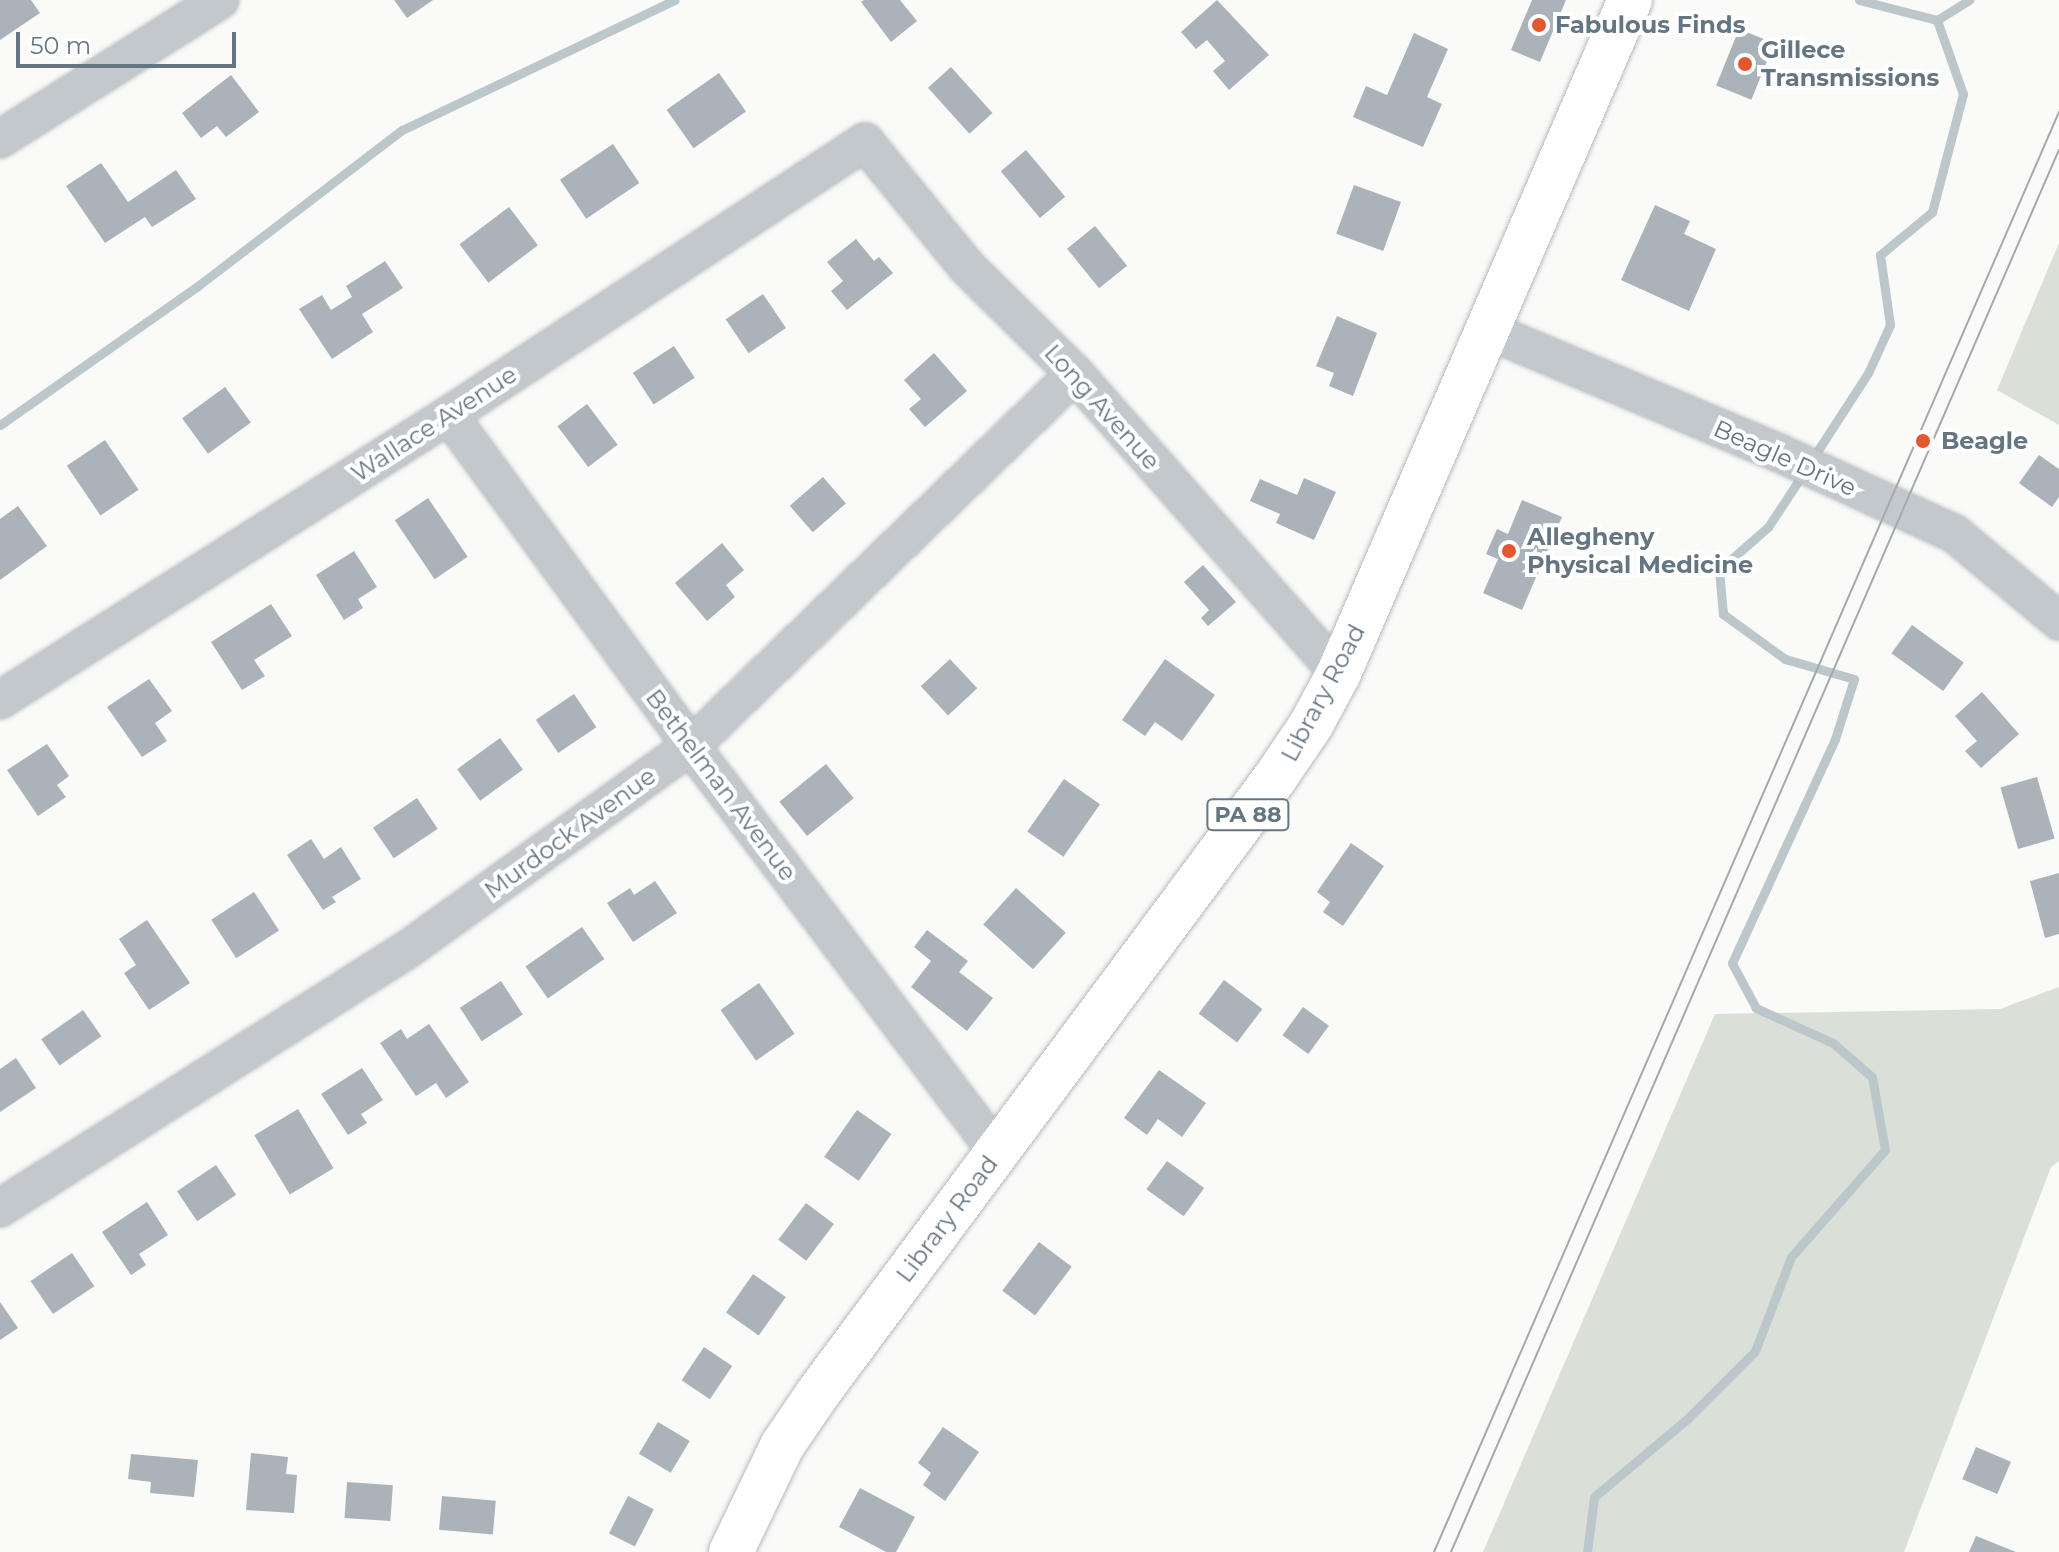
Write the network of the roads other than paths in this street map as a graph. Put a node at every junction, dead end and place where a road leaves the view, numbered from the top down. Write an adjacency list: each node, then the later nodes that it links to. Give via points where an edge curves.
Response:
1 (220, 0): 3 (street)
2 (1630, 0): 5 (main road, Library Road / PA 88)
3 (0, 139)
4 (865, 142): 6 (street, Long Avenue, via 966,266); 7 (street, Wallace Avenue)
5 (1489, 331): 8 (street, Beagle Drive, via 1955,534); 9 (main road, Library Road / PA 88)
6 (1075, 374): 9 (street, Long Avenue); 11 (street, Murdock Avenue)
7 (449, 415): 10 (street, Wallace Avenue); 11 (street, Bethelman Avenue)
8 (2059, 621)
9 (1339, 673): 12 (main road, Library Road / PA 88, via 1275,778)
10 (0, 700)
11 (691, 746): 12 (street, Bethelman Avenue); 13 (street, Murdock Avenue, via 404,952)
12 (997, 1152): 14 (main road, Library Road / PA 88, via 782,1446)
13 (0, 1208)
14 (731, 1552)

